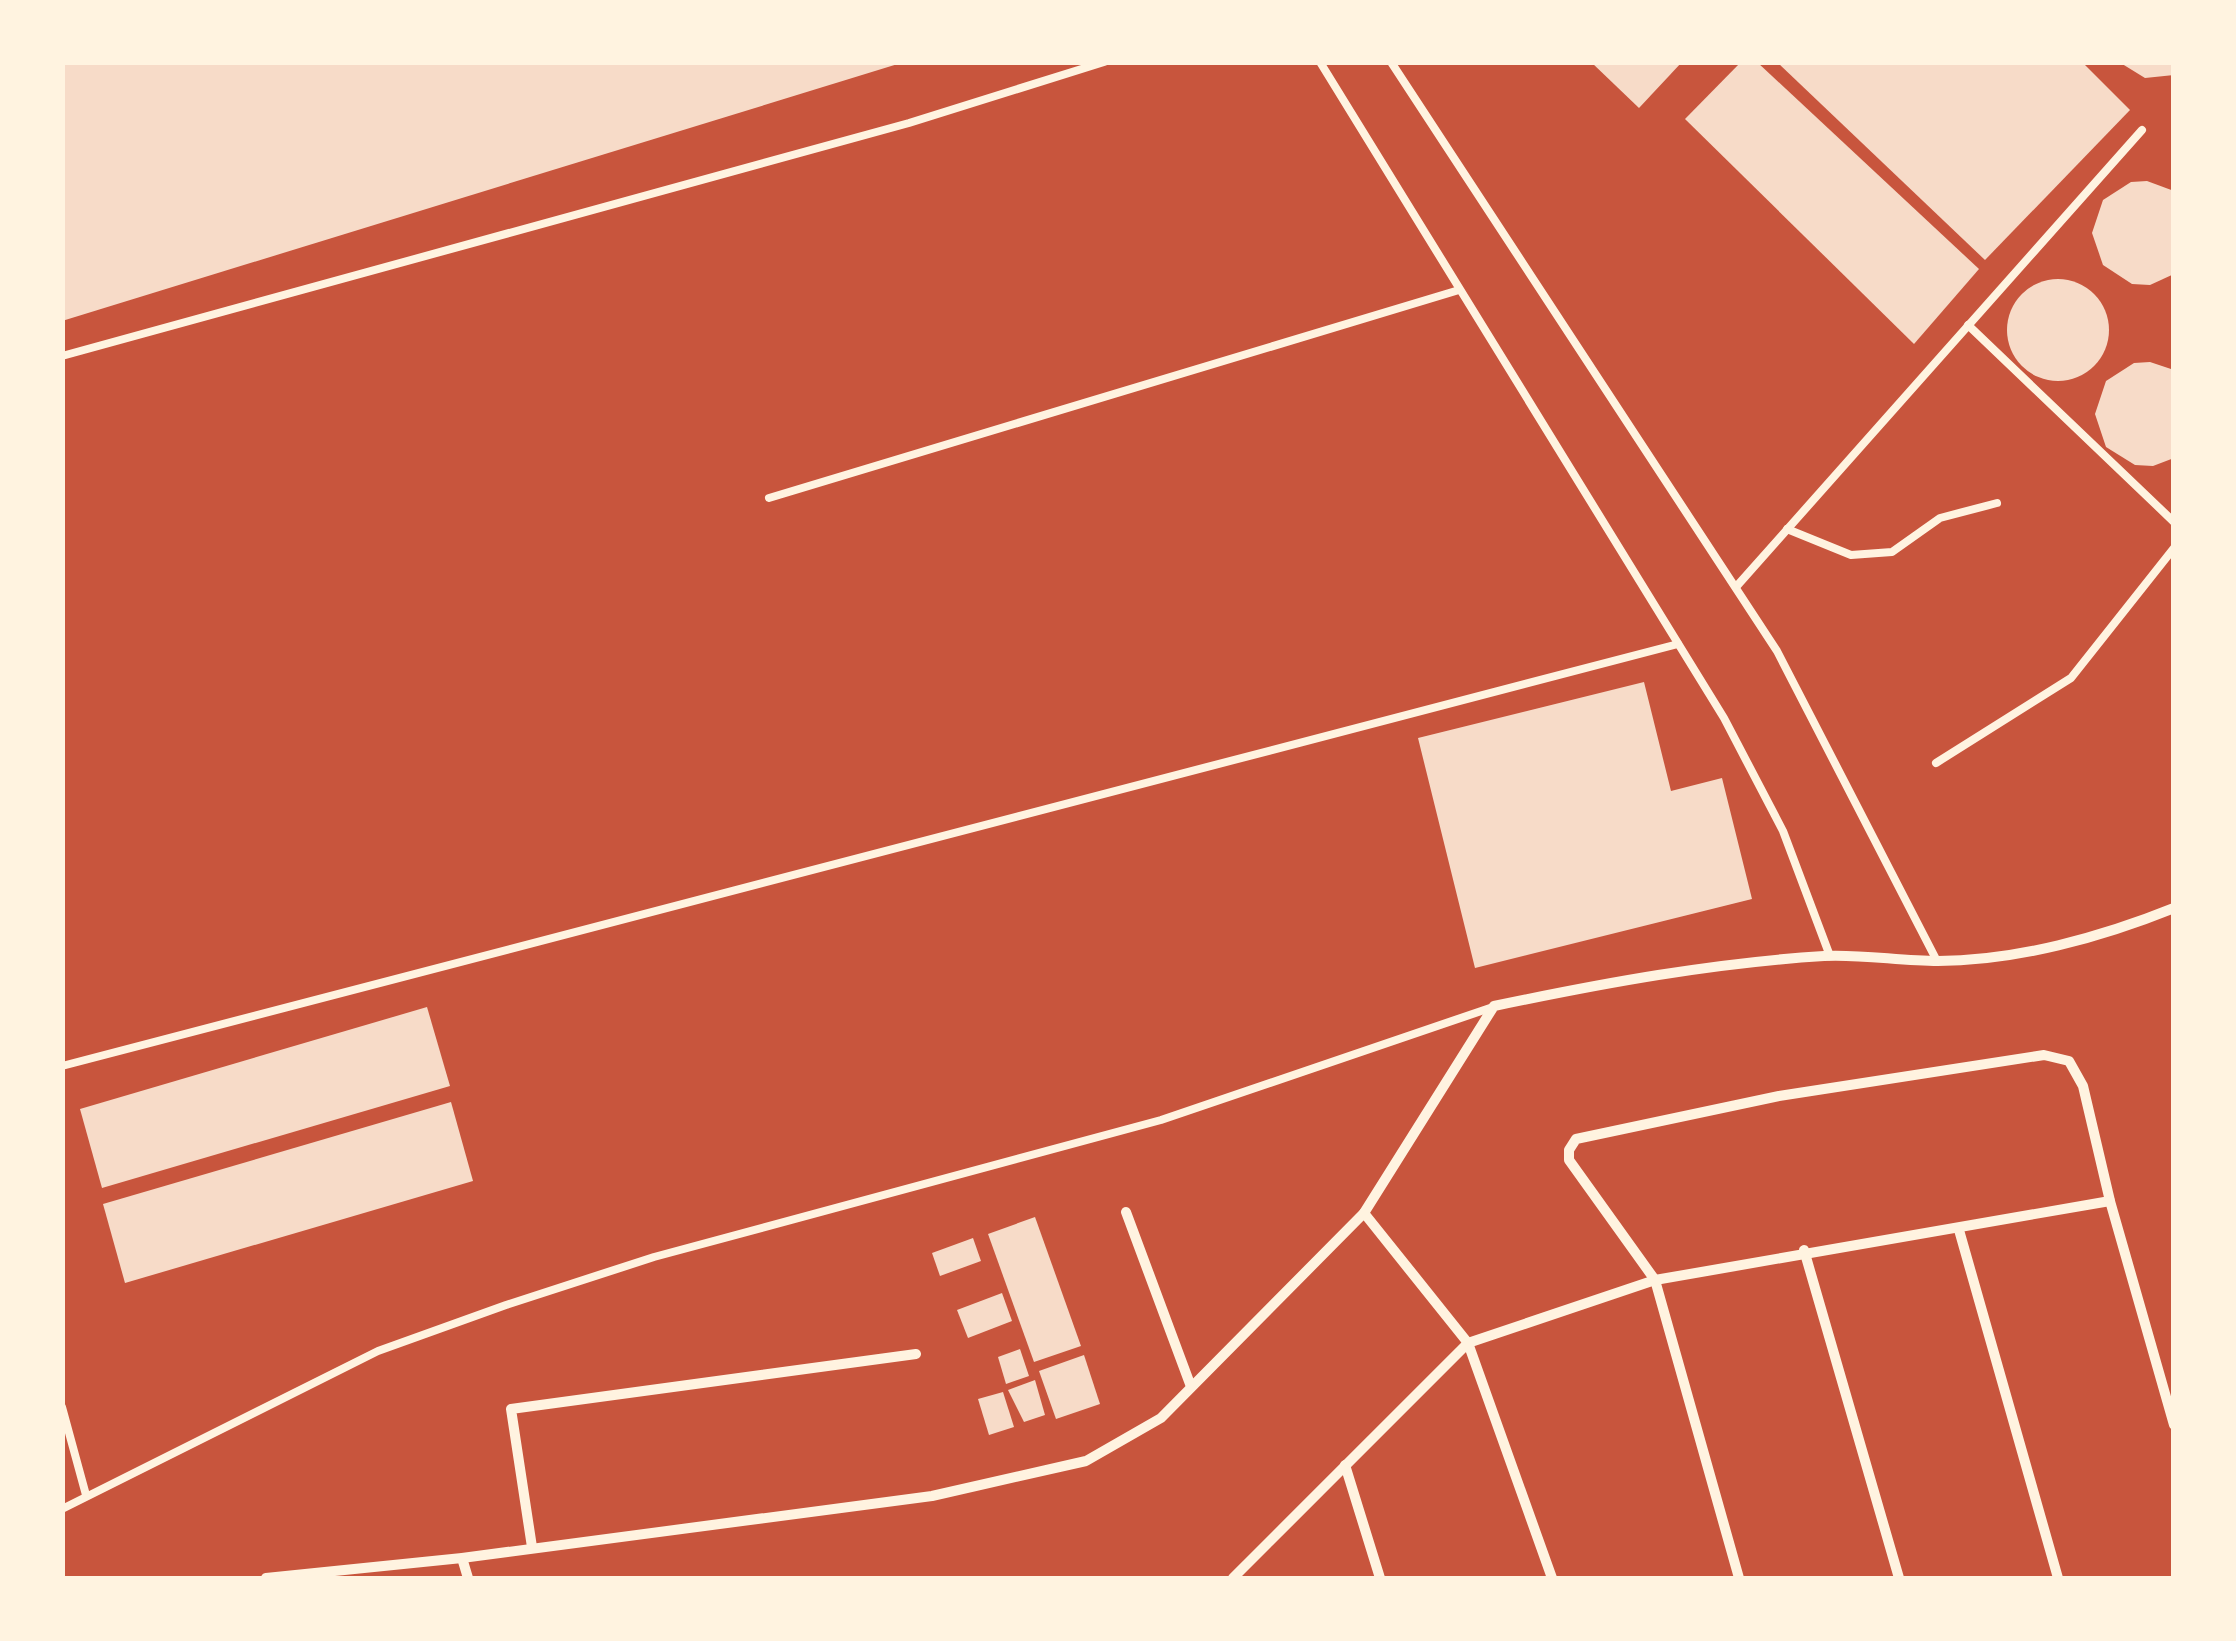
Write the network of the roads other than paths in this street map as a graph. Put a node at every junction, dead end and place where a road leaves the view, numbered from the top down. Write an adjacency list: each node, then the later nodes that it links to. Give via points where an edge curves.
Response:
1 (1104, 62): 7 (lane, via 908,124)
2 (1320, 62): 5 (lane)
3 (1392, 62): 13 (lane)
4 (2142, 130): 6 (lane)
5 (1460, 290): 8 (lane); 14 (lane)
6 (1968, 325): 10 (lane); 11 (lane)
7 (62, 356)
8 (769, 498)
9 (1997, 503): 11 (lane, via 1940,518 1892,552 1851,556)
10 (2174, 522)
11 (1787, 529): 13 (lane)
12 (2174, 548): 15 (lane, via 2071,678)
13 (1736, 586): 18 (lane)
14 (1678, 644): 17 (lane, via 1784,831); 20 (lane)
15 (1936, 762)
16 (2174, 908): 18 (street, via 2032,950)
17 (1830, 956): 18 (street); 19 (street, via 1650,974)
18 (1936, 961)
19 (1494, 1006): 23 (street); 33 (lane, via 1162,1120 654,1257 506,1305 378,1352)
20 (62, 1066)
21 (2110, 1201): 24 (street); 26 (street, via 2083,1086 2069,1061 2044,1056 1779,1096 1576,1140 1569,1160); 31 (street)
22 (1126, 1212): 29 (street)
23 (1364, 1213): 27 (street); 29 (street)
24 (1959, 1230): 25 (street); 44 (street)
25 (1804, 1250): 26 (street); 43 (street)
26 (1655, 1280): 27 (street); 42 (street)
27 (1468, 1342): 32 (street); 41 (street)
28 (916, 1354): 35 (street, via 511,1408)
29 (1190, 1384): 35 (street, via 1161,1418 1086,1461 932,1496)
30 (62, 1407): 33 (lane)
31 (2174, 1425)
32 (1345, 1465): 39 (street); 40 (street)
33 (86, 1495): 34 (lane)
34 (62, 1509)
35 (532, 1547): 36 (street)
36 (462, 1558): 37 (street); 38 (street)
37 (266, 1578)
38 (468, 1578)
39 (1233, 1578)
40 (1380, 1578)
41 (1552, 1578)
42 (1739, 1578)
43 (1899, 1578)
44 (2058, 1578)

